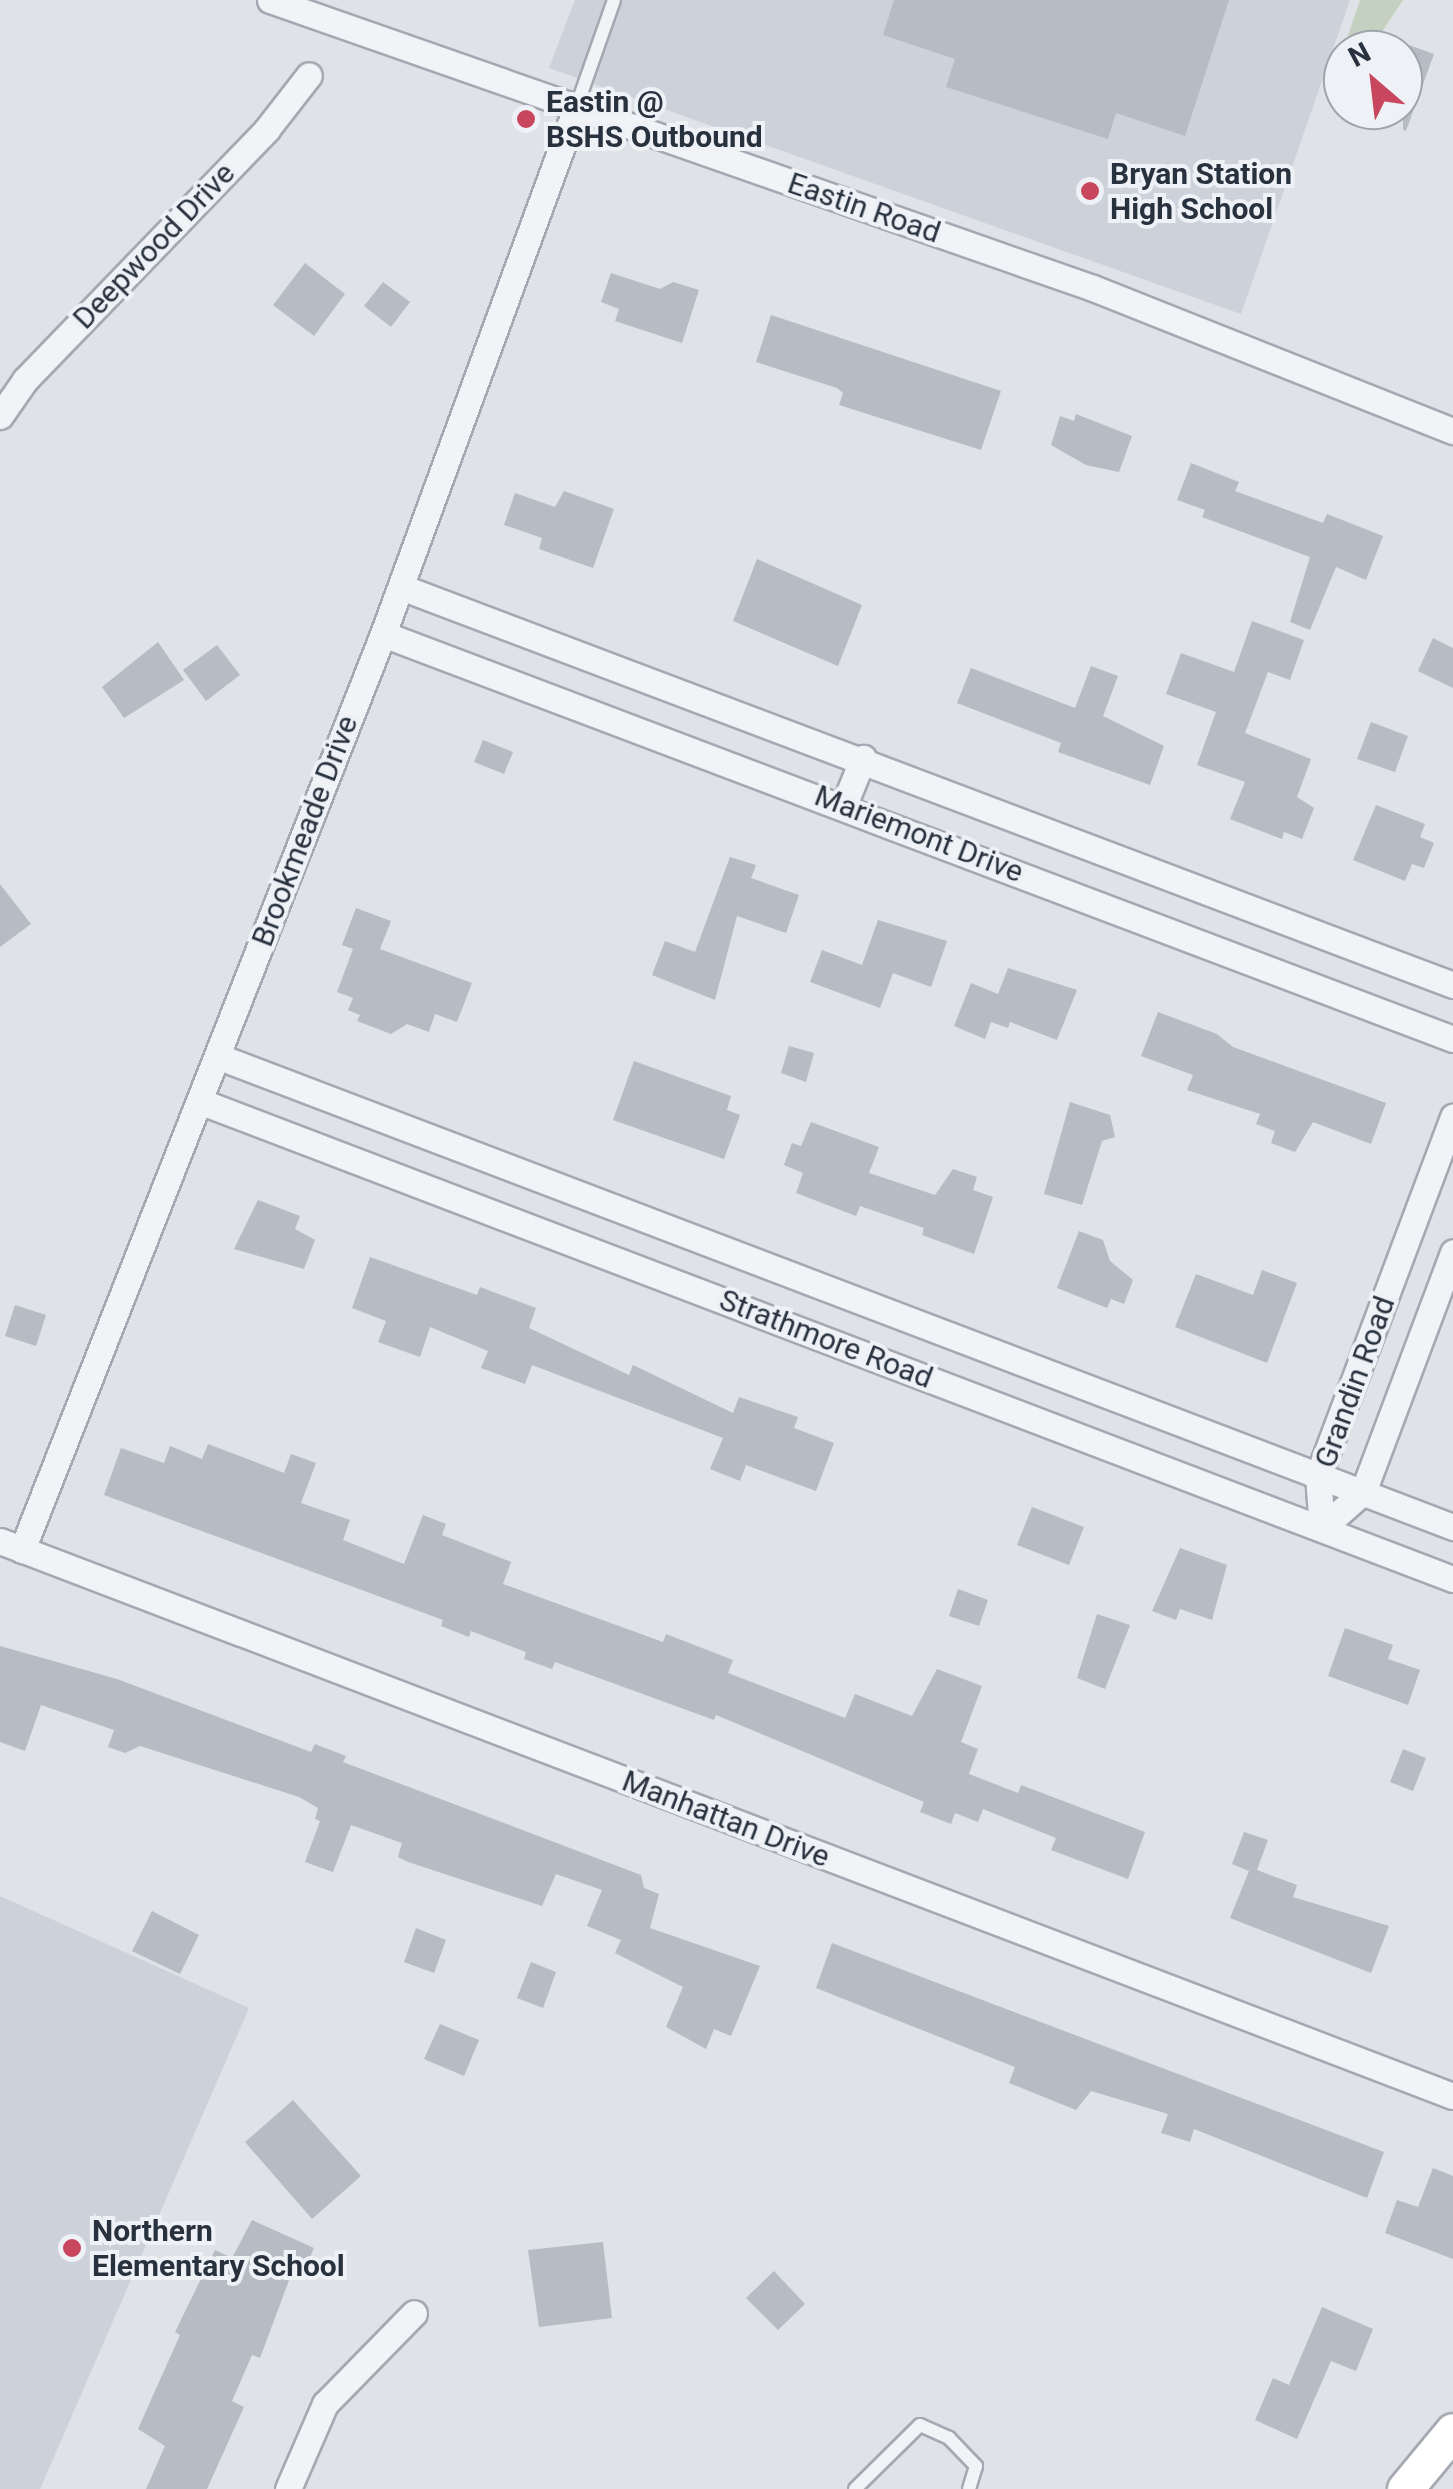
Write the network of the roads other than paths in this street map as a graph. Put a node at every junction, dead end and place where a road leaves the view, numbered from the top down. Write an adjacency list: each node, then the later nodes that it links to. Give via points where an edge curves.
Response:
1 (614, 0): 4 (lane)
2 (277, 1): 4 (street, Eastin Road)
3 (309, 75): 5 (street, Deepwood Drive, via 267,130 25,380)
4 (576, 108): 6 (street, Eastin Road, via 1093,288); 7 (street, Brookmeade Drive)
5 (0, 416)
6 (1453, 431)
7 (401, 587): 8 (street, Brookmeade Drive); 9 (street, Mariemont Drive)
8 (383, 634): 10 (street, Mariemont Drive); 13 (street, Brookmeade Drive)
9 (863, 758): 10 (street); 11 (street, Mariemont Drive)
10 (844, 806): 12 (street, Mariemont Drive)
11 (1453, 986)
12 (1453, 1039)
13 (217, 1056): 14 (street, Brookmeade Drive); 17 (street, Strathmore Road)
14 (199, 1101): 20 (street, Strathmore Road); 21 (street, Brookmeade Drive)
15 (1453, 1116): 17 (street, Grandin Road)
16 (1453, 1252): 18 (street, Grandin Road)
17 (1318, 1476): 18 (street, Strathmore Road); 20 (street, Grandin Road)
18 (1363, 1492): 19 (street, Strathmore Road); 20 (street, Grandin Road)
19 (1453, 1527)
20 (1322, 1528): 22 (street, Strathmore Road)
21 (11, 1546): 23 (street, Manhattan Drive)
22 (1453, 1580)
23 (1453, 2096)
24 (414, 2314): 26 (street, via 326,2404)
25 (1453, 2431): 29 (main road)
26 (288, 2489)
27 (855, 2489): 28 (lane, via 920,2425 949,2438 976,2466)
28 (970, 2489)
29 (1406, 2489)

